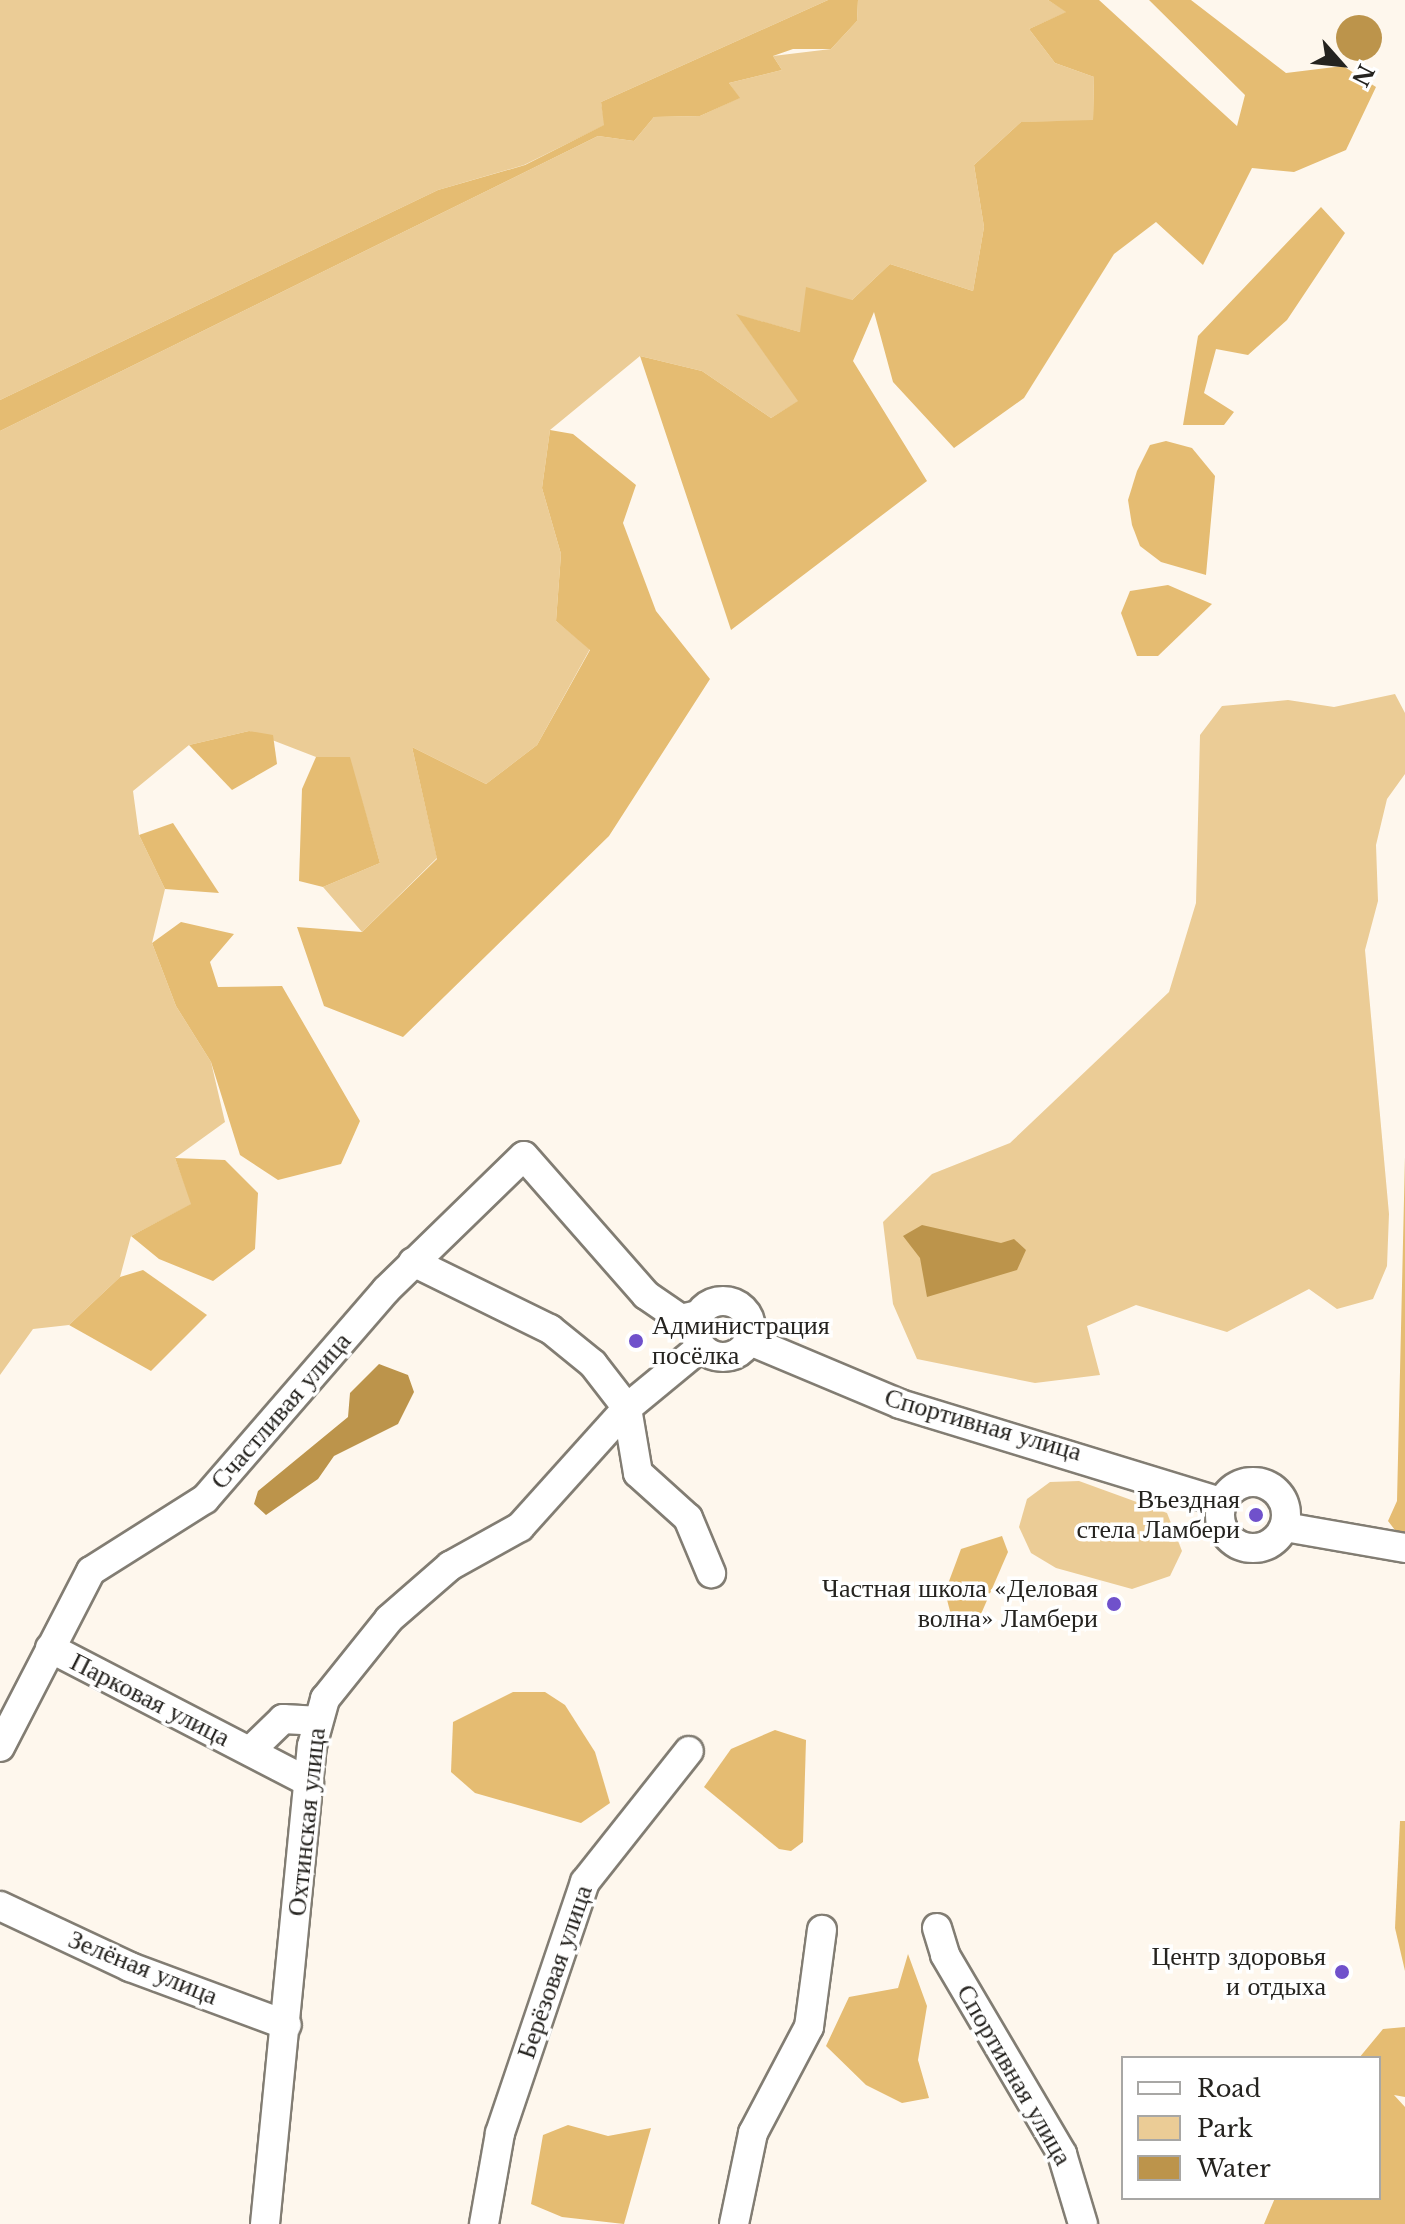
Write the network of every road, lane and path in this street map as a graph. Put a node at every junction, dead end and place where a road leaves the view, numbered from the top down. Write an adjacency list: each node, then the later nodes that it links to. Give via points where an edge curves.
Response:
1 (413, 1262): 2 (street, Счастливая улица, via 524,1156 646,1295 681,1319); 5 (street, via 550,1329 593,1364); 11 (street, Счастливая улица, via 205,1499 91,1571)
2 (698, 1315): 3 (street, via 720,1301 733,1303 750,1323); 4 (street)
3 (748, 1340): 4 (street, via 732,1356); 6 (street, Спортивная улица, via 900,1404)
4 (701, 1347): 5 (street, Охтинская улица)
5 (627, 1408): 10 (street, via 638,1473 688,1518); 12 (street, Охтинская улица, via 520,1527 450,1566 389,1619)
6 (1221, 1502): 7 (street, via 1250,1481 1268,1485 1281,1497); 7 (street, via 1219,1519 1237,1547 1271,1544)
7 (1295, 1529): 8 (street); 9 (street)
8 (1405, 1548)
9 (1405, 1569)
10 (711, 1573)
11 (50, 1648): 13 (street, Счастливая улица); 14 (street, Парковая улица)
12 (316, 1721): 14 (street, Парковая улица, via 283,1719); 16 (street, Охтинская улица)
13 (0, 1747)
14 (250, 1751): 16 (street, Парковая улица)
15 (689, 1751): 22 (street, Берёзовая улица, via 585,1882 500,2133)
16 (309, 1782): 20 (street, Охтинская улица)
17 (0, 1906): 20 (street, Зелёная улица, via 130,1967)
18 (937, 1928): 24 (street, Спортивная улица, via 945,1955 1062,2154)
19 (822, 1930): 23 (street, via 809,2027 753,2133)
20 (287, 2025): 21 (street, Охтинская улица)
21 (265, 2224)
22 (484, 2224)
23 (734, 2224)
24 (1083, 2224)

